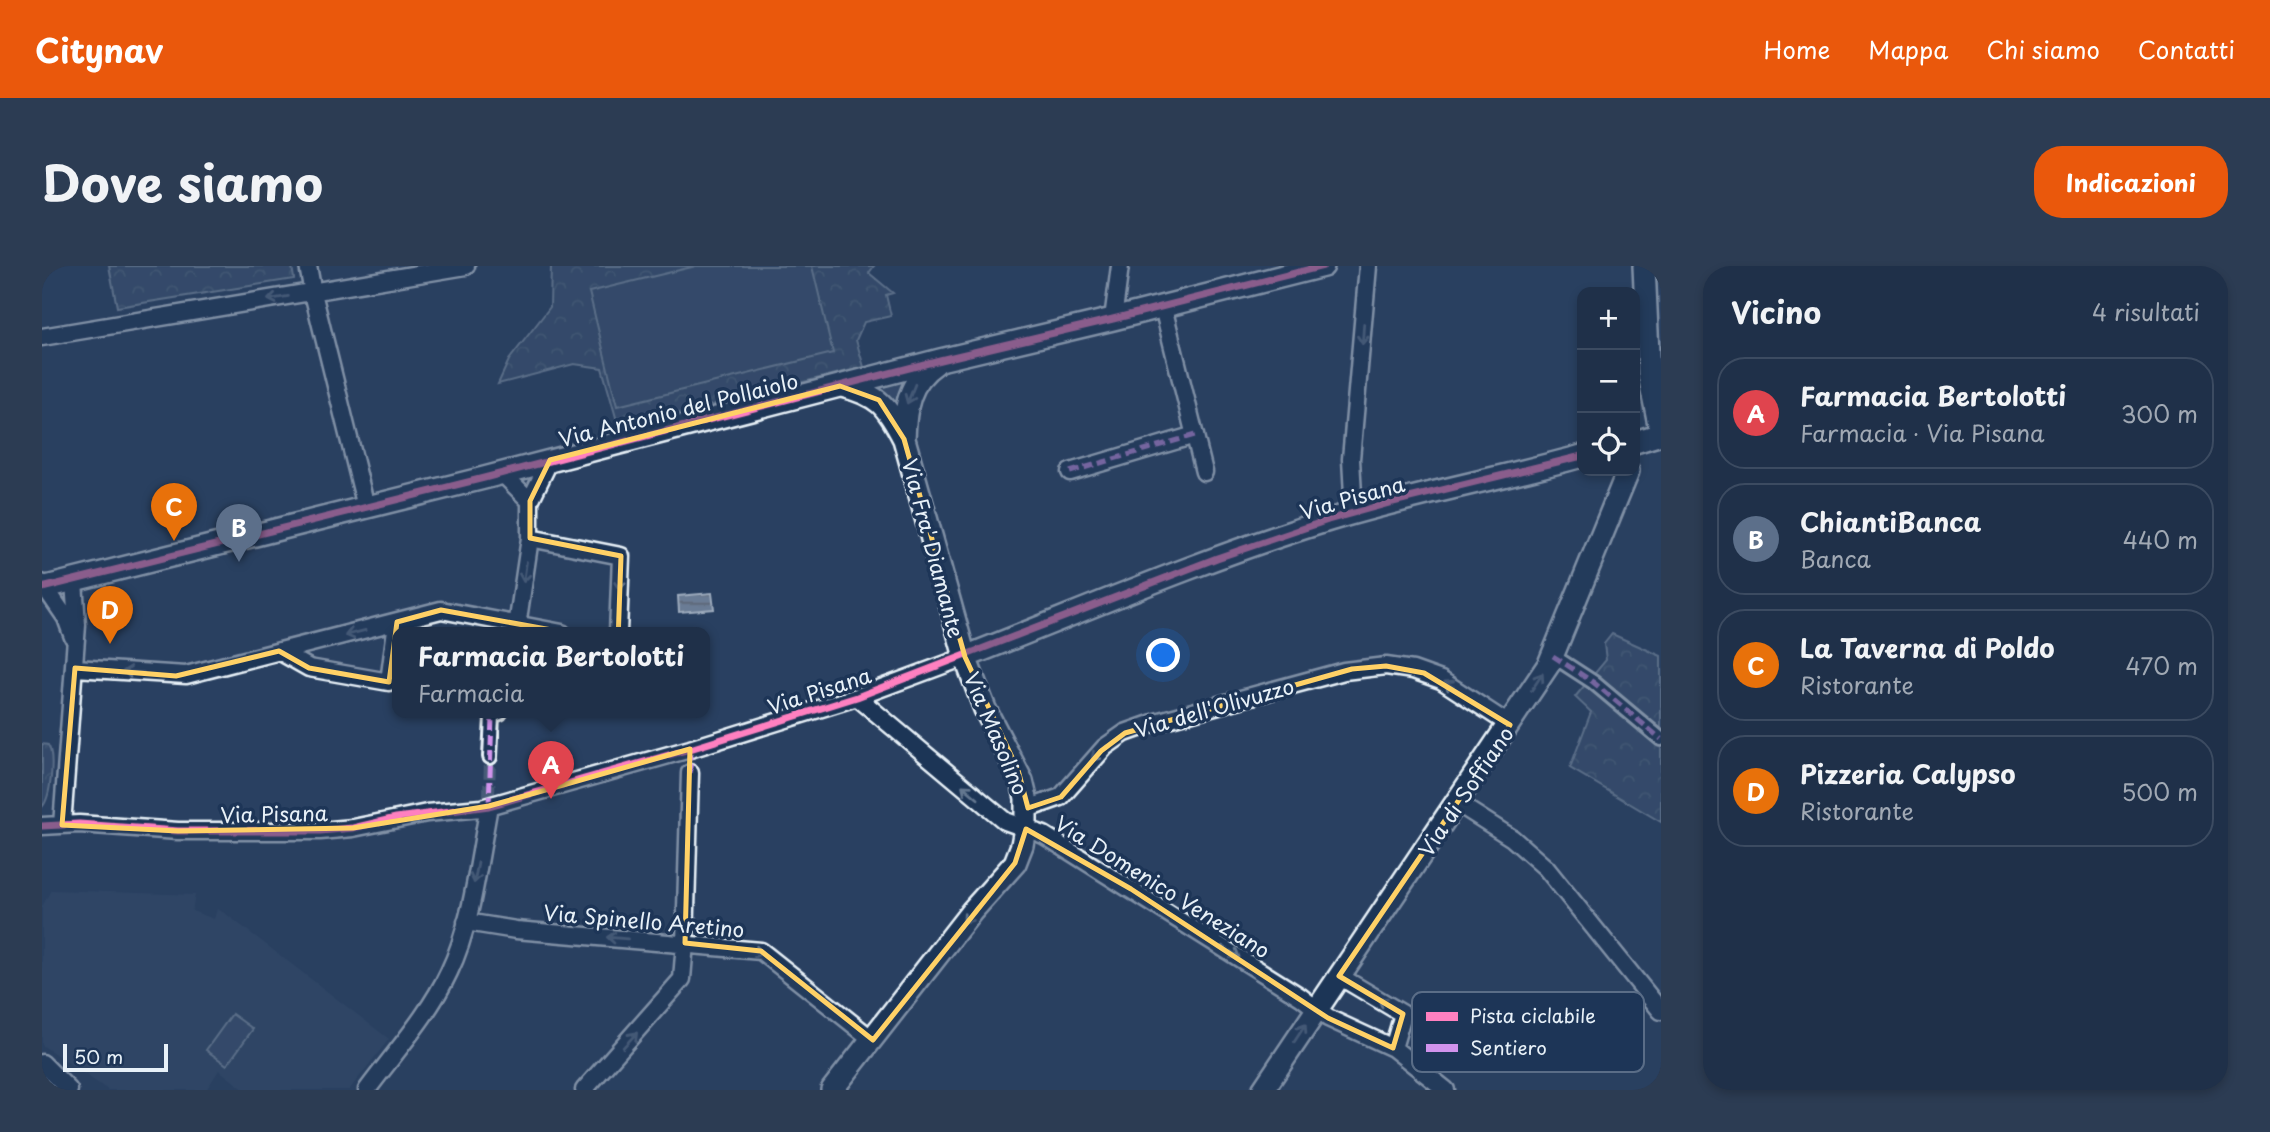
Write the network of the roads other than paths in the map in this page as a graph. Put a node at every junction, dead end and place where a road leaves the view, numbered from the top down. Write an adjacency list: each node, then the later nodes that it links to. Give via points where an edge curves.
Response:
1 (308, 266): 7 (street)
2 (466, 266): 7 (street)
3 (1120, 266): 9 (street)
4 (1323, 266): 8 (street, Via Antonio del Pollaiolo)
5 (1368, 266): 24 (street, one-way to 24, via 1352,459)
6 (1644, 266): 15 (street, via 1650,380)
7 (313, 293): 10 (street, one-way to 10); 23 (street)
8 (1163, 307): 9 (street, Via Antonio del Pollaiolo); 13 (street)
9 (1113, 319): 11 (street, Via Antonio del Pollaiolo)
10 (42, 337)
11 (940, 360): 12 (street, Via Antonio del Pollaiolo); 14 (street, Via Fra' Diamante, one-way to 14, via 912,388)
12 (840, 386): 14 (street, Via Fra' Diamante, via 879,400); 17 (street, Via Antonio del Pollaiolo)
13 (1195, 435): 18 (street); 19 (street)
14 (904, 439): 36 (street, Via Fra' Diamante)
15 (1647, 441)
16 (1577, 457): 24 (street, Via Pisana)
17 (550, 460): 20 (street, Via Antonio del Pollaiolo); 22 (street)
18 (1204, 471)
19 (1070, 472)
20 (502, 473): 22 (street); 23 (street, Via Antonio del Pollaiolo)
21 (1626, 476): 35 (street, Via di Soffiano)
22 (530, 501): 25 (street)
23 (366, 507): 26 (street, Via Antonio del Pollaiolo)
24 (1354, 513): 36 (street, Via Pisana, via 1217,558)
25 (530, 538): 31 (street, one-way to 31); 32 (street, one-way to 32, via 621,556)
26 (74, 581): 27 (street, Via Antonio del Pollaiolo); 33 (street)
27 (43, 586): 33 (street, via 68,622)
28 (397, 622): 29 (street); 30 (street, via 441,610); 34 (street, one-way to 34)
29 (396, 627)
30 (508, 627)
31 (516, 627)
32 (618, 627)
33 (76, 649): 38 (street)
34 (279, 651): 37 (street, via 309,668 389,682); 38 (street, one-way to 38, via 176,676)
35 (1553, 656): 41 (street, Via di Soffiano, one-way to 35); 42 (street, via 1593,682)
36 (965, 657): 39 (street, Via Pisana); 48 (street, Via Masolino, via 985,709 1023,781)
37 (392, 660)
38 (75, 668): 49 (street)
39 (857, 697): 43 (street, Via Pisana); 48 (street, Via Domenico Veneziano, one-way to 39, via 1005,821)
40 (492, 718): 44 (street)
41 (1510, 725): 47 (street, Via di Soffiano); 48 (street, Via dell'Olivuzzo, one-way to 48, via 1424,673 1386,666 1352,670 1125,733 1095,756 1061,797)
42 (1661, 739)
43 (690, 749): 45 (street); 46 (street, Via Pisana)
44 (490, 757)
45 (690, 773): 52 (street)
46 (489, 801): 49 (street, Via Pisana, via 320,831); 51 (street, one-way to 51)
47 (1457, 803): 53 (street, Via di Soffiano); 55 (street, via 1512,838 1546,868)
48 (1026, 819): 54 (street, Via Domenico Veneziano, one-way to 54, via 1044,835); 56 (street, one-way to 56, via 1015,863 972,911)
49 (62, 825): 50 (street, Via Pisana)
50 (42, 826)
51 (466, 922): 52 (street, Via Spinello Aretino, one-way to 51); 62 (street, via 443,984)
52 (685, 943): 56 (street, Via Spinello Aretino, one-way to 56, via 761,951); 63 (street, one-way to 52, via 681,982)
53 (1339, 976): 54 (street, Via di Soffiano); 57 (street, one-way to 53, via 1403,1014)
54 (1316, 1008): 57 (street, Via Domenico Veneziano); 65 (street, Via di Soffiano, one-way to 54)
55 (1661, 1012)
56 (873, 1040): 64 (street)
57 (1393, 1048): 59 (street, Via Domenico Veneziano)
58 (42, 1063): 61 (street)
59 (1412, 1070)
60 (1424, 1084): 66 (street, Via Domenico Veneziano)
61 (69, 1090)
62 (367, 1090)
63 (584, 1090)
64 (832, 1090)
65 (1263, 1090)
66 (1446, 1090)

